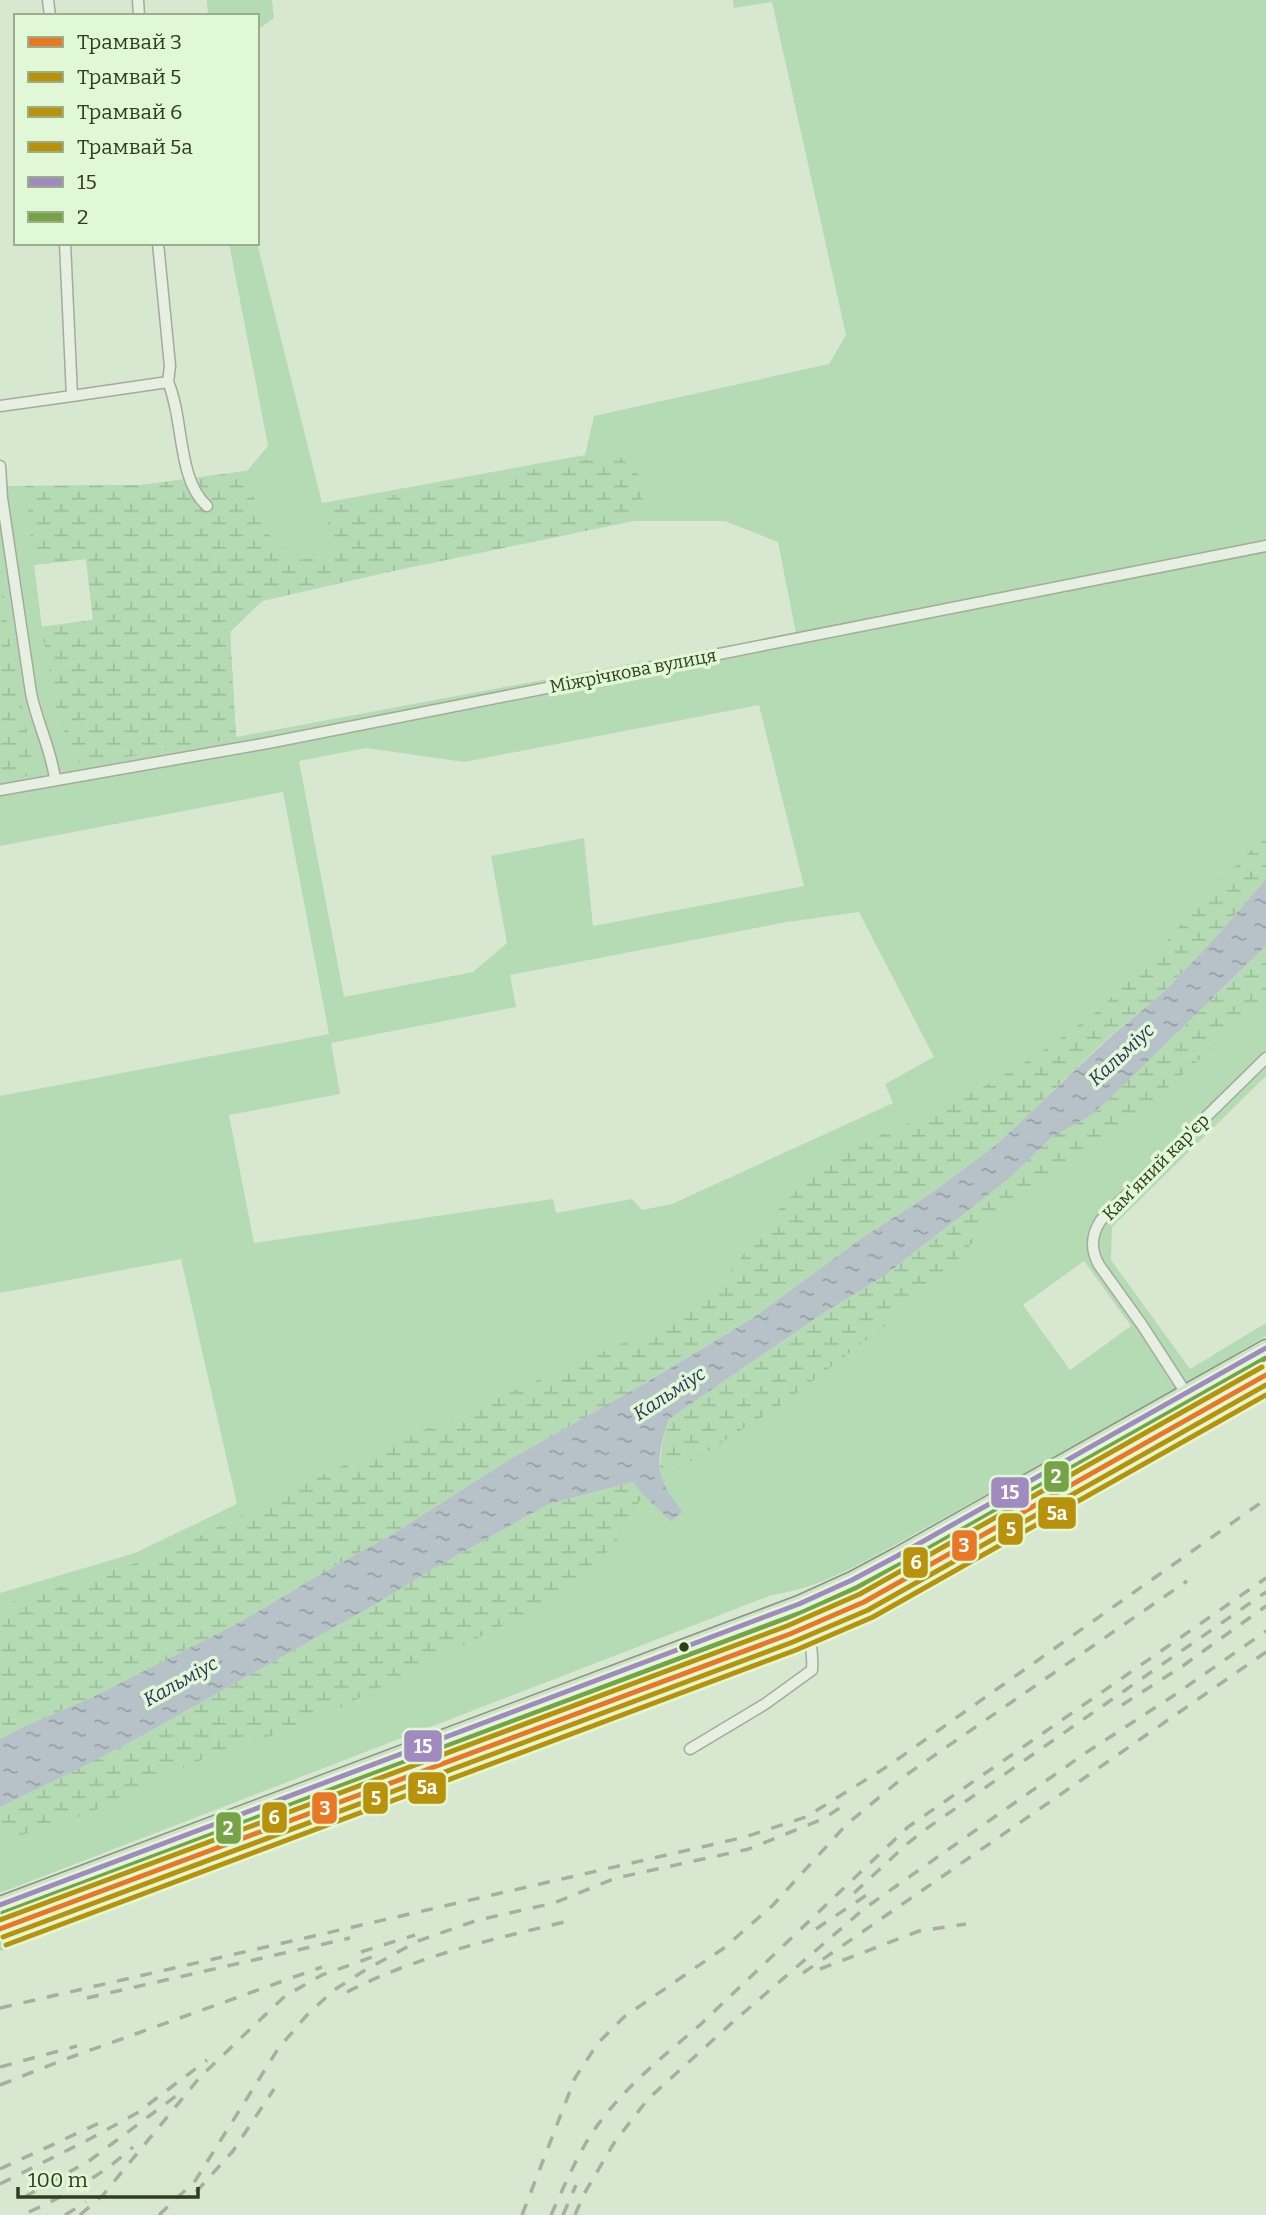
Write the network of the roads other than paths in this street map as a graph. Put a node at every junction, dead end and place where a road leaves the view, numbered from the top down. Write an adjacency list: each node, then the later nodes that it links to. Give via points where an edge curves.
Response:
1 (65, 245): 4 (street)
2 (158, 245): 3 (street, via 171,372)
3 (168, 382): 4 (street); 7 (street, via 190,478)
4 (72, 396): 5 (street)
5 (0, 406)
6 (0, 466): 9 (street, via 35,716)
7 (207, 506)
8 (1266, 546): 9 (street, Міжрічкова вулиця, via 268,743)
9 (55, 779): 10 (street, Міжрічкова вулиця)
10 (0, 790)
11 (1266, 1058): 13 (street, Кам'яний кар'єр, via 1101,1220 1092,1237 1094,1257)
12 (1266, 1348): 13 (highway)
13 (1186, 1393): 14 (highway, via 897,1556)
14 (799, 1604): 15 (street, via 811,1640 812,1670); 16 (highway)
15 (690, 1749)
16 (0, 1905)

